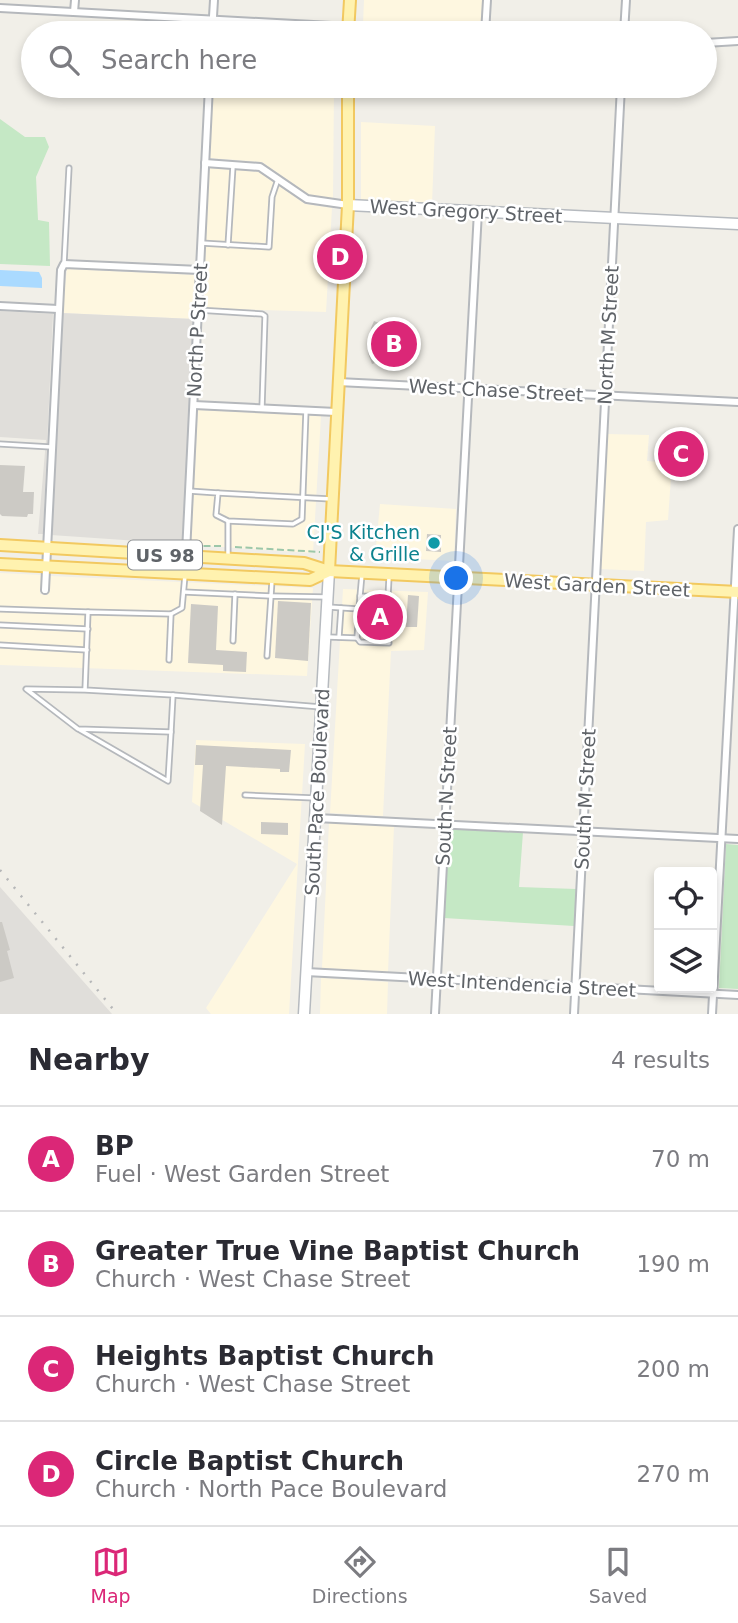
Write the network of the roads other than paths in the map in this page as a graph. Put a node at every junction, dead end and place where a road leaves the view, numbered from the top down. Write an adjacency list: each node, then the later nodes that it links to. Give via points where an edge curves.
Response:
1 (75, 0): 7 (street)
2 (214, 0): 8 (street)
3 (350, 0): 9 (main road)
4 (487, 0): 10 (street)
5 (626, 0): 11 (street)
6 (0, 8): 7 (street)
7 (74, 12): 8 (street)
8 (213, 21)
9 (349, 21)
10 (486, 21)
11 (625, 21)
12 (738, 41): 13 (street)
13 (717, 42)
14 (208, 98): 17 (street, North P Street)
15 (348, 98): 21 (main road)
16 (620, 98): 23 (street, North M Street)
17 (205, 163): 18 (street, West Gregory Street); 25 (street, North P Street)
18 (234, 165): 20 (street, West Gregory Street, via 260,167); 26 (lane)
19 (69, 168): 27 (lane)
20 (278, 178): 21 (street, West Gregory Street, via 307,199); 26 (lane, via 269,247)
21 (348, 205): 22 (main road, West Gregory Street); 32 (main road)
22 (478, 211): 23 (main road, West Gregory Street); 33 (street, South N Street)
23 (614, 218): 24 (main road, West Gregory Street); 34 (street, North M Street)
24 (738, 224)
25 (201, 243): 26 (lane); 28 (street, North P Street)
26 (228, 244)
27 (65, 264): 28 (street); 30 (street)
28 (200, 270): 31 (street, North P Street)
29 (0, 306): 30 (street)
30 (58, 309): 41 (street)
31 (198, 310): 36 (street, North P Street); 37 (lane, via 265,316)
32 (338, 382): 33 (street, West Chase Street); 39 (main road)
33 (468, 389): 34 (street, West Chase Street); 59 (street, South N Street)
34 (605, 396): 35 (street, West Chase Street); 60 (street, North M Street)
35 (738, 402)
36 (194, 405): 37 (street); 42 (street, North P Street)
37 (262, 408): 38 (street)
38 (306, 410): 39 (street); 44 (lane)
39 (336, 412): 45 (main road)
40 (0, 444): 41 (lane)
41 (51, 447): 49 (street)
42 (189, 491): 43 (lane); 50 (street, North P Street)
43 (218, 493): 44 (lane); 46 (lane, via 216,515)
44 (304, 498): 45 (lane); 46 (lane, via 302,519 293,524)
45 (332, 499): 54 (main road)
46 (228, 521): 51 (lane)
47 (738, 529): 63 (street)
48 (0, 545): 49 (main road, US 98)
49 (47, 548): 50 (main road, US 98); 53 (street)
50 (186, 556): 51 (main road, US 98); 56 (street, North P Street)
51 (229, 558): 54 (main road, US 98, via 304,563)
52 (0, 564): 53 (main road, US 98)
53 (46, 566): 56 (main road, US 98); 61 (street)
54 (329, 570): 55 (main road, West Garden Street); 58 (main road, US 98, via 310,580); 68 (main road, South Pace Boulevard)
55 (363, 572): 57 (main road, West Garden Street); 66 (lane)
56 (186, 573): 58 (main road, US 98); 62 (lane)
57 (389, 574): 59 (main road, West Garden Street); 67 (lane, via 388,597)
58 (272, 578): 65 (lane)
59 (457, 578): 60 (main road, West Garden Street); 96 (street, South N Street)
60 (595, 584): 63 (main road, West Garden Street); 97 (street, South M Street)
61 (45, 590)
62 (184, 592): 64 (lane); 75 (lane, via 182,608)
63 (736, 592): 98 (street)
64 (235, 594): 65 (lane); 82 (lane)
65 (271, 596): 68 (lane); 86 (lane)
66 (360, 596): 67 (lane); 71 (lane)
67 (379, 597): 70 (lane)
68 (327, 602): 72 (lane); 79 (main road, South Pace Boulevard)
69 (370, 606): 70 (lane)
70 (378, 606): 76 (lane, via 378,617)
71 (360, 607): 72 (lane); 81 (lane)
72 (341, 608): 80 (lane)
73 (0, 609): 74 (lane)
74 (88, 612): 75 (lane); 78 (lane)
75 (172, 614): 87 (lane)
76 (370, 617)
77 (0, 625): 78 (lane)
78 (88, 629): 85 (lane)
79 (326, 637): 80 (lane); 90 (main road, South Pace Boulevard)
80 (339, 638): 81 (lane)
81 (357, 639): 83 (lane)
82 (233, 641)
83 (390, 643)
84 (0, 645): 85 (lane)
85 (87, 650): 88 (lane)
86 (267, 656)
87 (169, 660)
88 (85, 690): 89 (lane); 91 (lane, via 26,689)
89 (173, 695): 90 (lane); 92 (lane)
90 (322, 707): 94 (main road, South Pace Boulevard)
91 (78, 729): 92 (lane); 92 (lane, via 168,780)
92 (171, 732)
93 (245, 795): 94 (lane)
94 (317, 798): 95 (main road, South Pace Boulevard)
95 (316, 818): 96 (street); 101 (main road, South Pace Boulevard)
96 (445, 824): 97 (street); 102 (street, South N Street)
97 (583, 831): 98 (street); 103 (street, South M Street)
98 (722, 838): 99 (street); 100 (street)
99 (738, 839)
100 (717, 930)
101 (306, 972): 102 (street, West Intendencia Street); 107 (main road, South Pace Boulevard)
102 (437, 979): 103 (street, West Intendencia Street); 108 (street, South N Street)
103 (576, 987): 104 (street, West Intendencia Street); 109 (street, South M Street)
104 (654, 990)
105 (713, 993): 106 (street, West Intendencia Street); 110 (street)
106 (738, 995)
107 (304, 1014)
108 (435, 1014)
109 (574, 1014)
110 (712, 1014)

